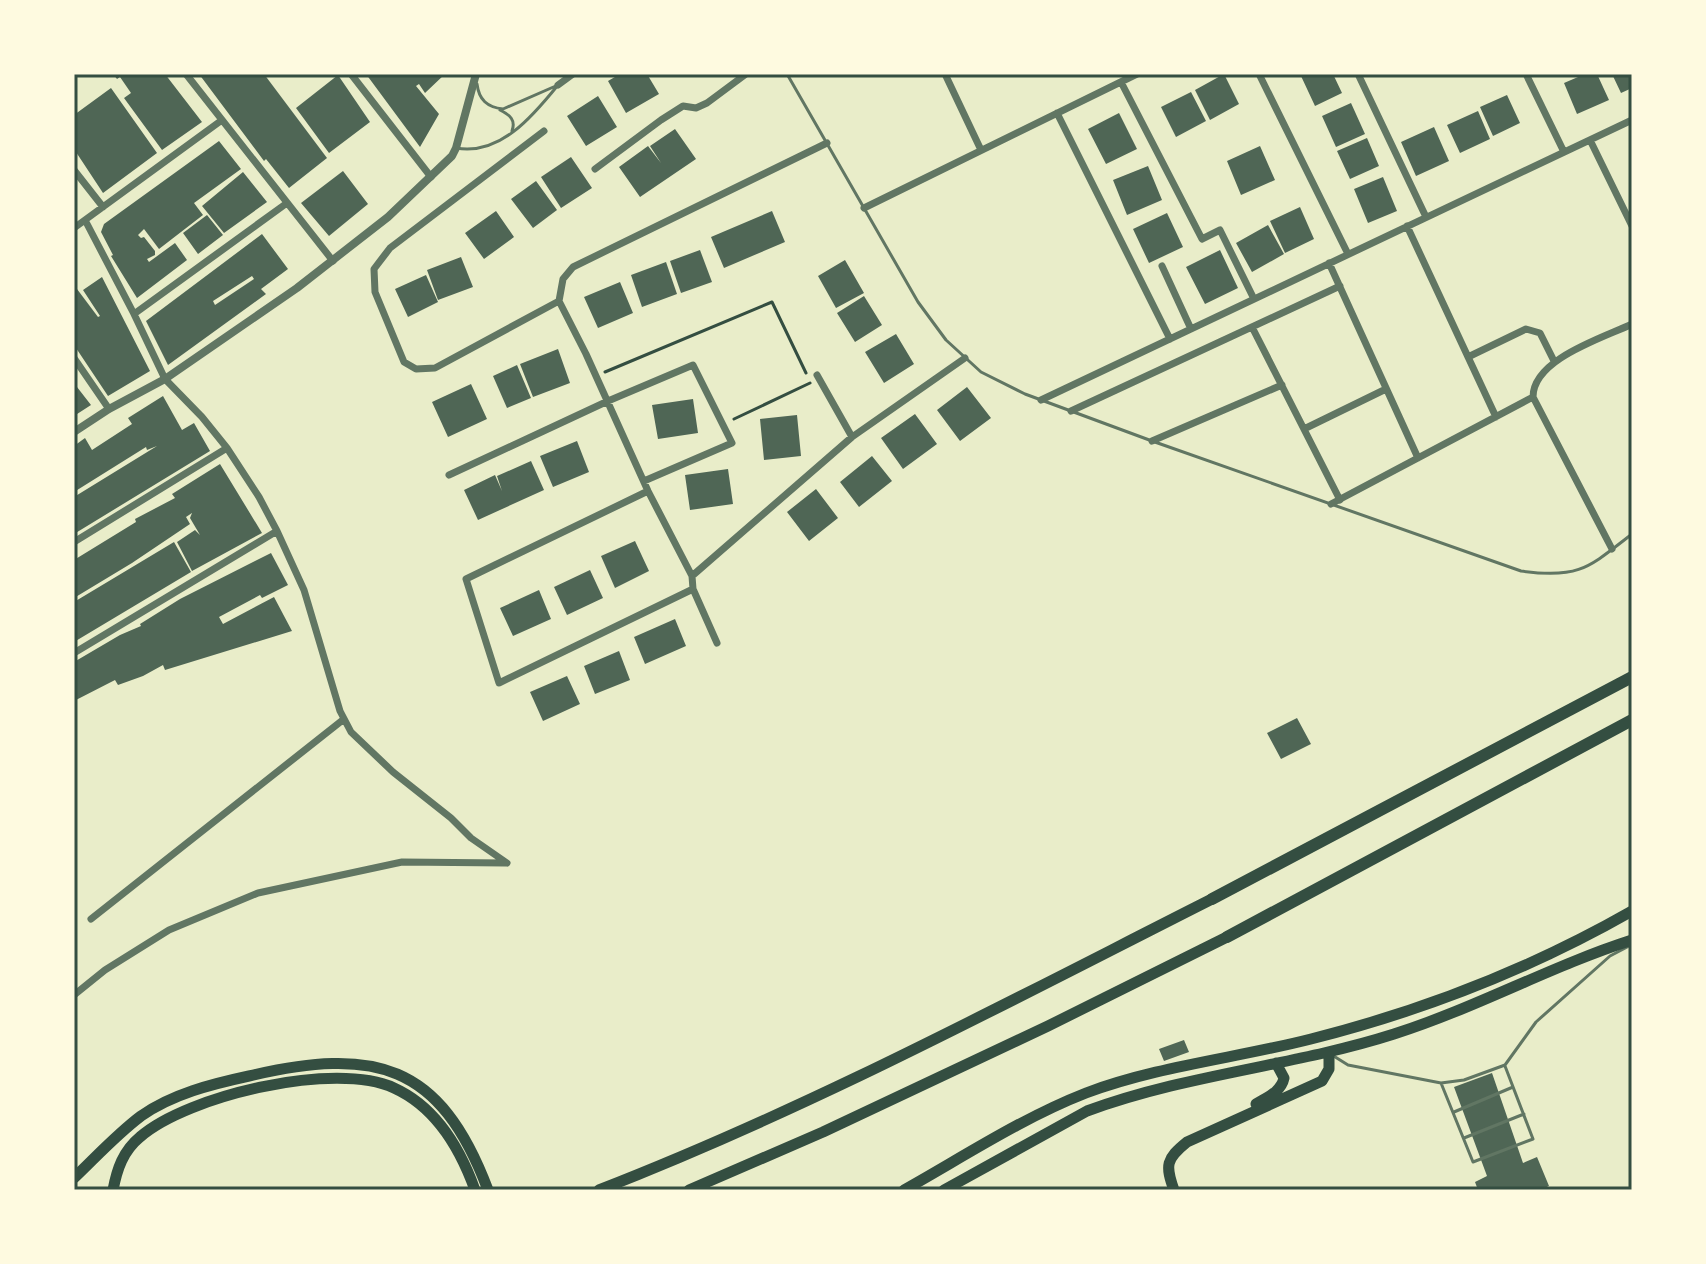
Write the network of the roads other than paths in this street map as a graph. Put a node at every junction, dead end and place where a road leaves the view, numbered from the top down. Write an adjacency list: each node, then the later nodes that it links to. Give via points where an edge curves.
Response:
1 (186, 74): 16 (street)
2 (351, 74): 27 (street)
3 (573, 74): 13 (street)
4 (746, 74): 25 (street, via 707,103 683,106)
5 (787, 74): 21 (lane)
6 (945, 74): 23 (street)
7 (1137, 74): 12 (street)
8 (1259, 74): 36 (street)
9 (1358, 74): 31 (street)
10 (1526, 74): 24 (street)
11 (476, 75): 14 (lane, via 478,95); 22 (street)
12 (1121, 82): 15 (street); 41 (street, via 1202,239 1220,230)
13 (558, 85): 14 (lane); 18 (lane)
14 (497, 108): 18 (lane, via 513,120)
15 (1057, 113): 23 (street); 47 (street)
16 (222, 120): 28 (street); 29 (street)
17 (1632, 120): 20 (street)
18 (512, 131): 22 (lane, via 484,149)
19 (544, 131): 42 (street, via 390,248 374,269 375,292 404,362 416,369 435,368)
20 (1590, 140): 24 (street); 34 (street)
21 (827, 143): 30 (lane); 42 (street, via 573,267 563,279)
22 (456, 148): 27 (street)
23 (981, 150): 30 (street)
24 (1564, 152): 31 (street)
25 (595, 169)
26 (74, 170): 29 (street)
27 (431, 177): 37 (street)
28 (287, 203): 37 (street); 43 (street)
29 (103, 207): 32 (street)
30 (864, 208): 50 (lane, via 918,302)
31 (1426, 217): 33 (street)
32 (85, 220): 35 (street); 43 (street)
33 (1407, 226): 36 (street); 48 (street)
34 (1632, 226)
35 (74, 228)
36 (1348, 254): 38 (street)
37 (333, 261): 53 (street)
38 (1329, 263): 40 (street); 41 (street)
39 (1162, 266): 46 (street)
40 (1340, 286): 45 (street); 55 (street)
41 (1254, 299): 46 (street)
42 (559, 301): 58 (street)
43 (134, 314): 53 (street)
44 (1632, 324): 51 (street)
45 (1252, 327): 54 (street); 60 (street)
46 (1191, 329): 47 (street)
47 (1170, 339): 57 (street)
48 (1468, 357): 51 (street, via 1526,329 1540,333); 61 (street)
49 (74, 358): 59 (street)
50 (965, 358): 57 (lane, via 981,372); 64 (street)
51 (1554, 361): 56 (street, via 1533,388)
52 (817, 375): 64 (street)
53 (165, 379): 59 (street); 66 (street)
54 (1282, 385): 62 (street); 65 (street)
55 (1386, 389): 62 (street); 67 (street)
56 (1533, 397): 61 (street); 76 (street)
57 (1041, 400): 60 (lane)
58 (608, 401): 68 (street); 69 (street); 69 (street, via 693,365 732,443)
59 (109, 409): 63 (street)
60 (1071, 411): 65 (lane)
61 (1496, 417): 67 (street)
62 (1304, 429): 71 (street)
63 (74, 432)
64 (852, 437): 77 (street)
65 (1152, 441): 72 (lane)
66 (227, 448): 73 (street); 75 (street)
67 (1418, 458): 71 (street)
68 (449, 475)
69 (644, 481): 70 (street)
70 (648, 491): 77 (street); 78 (street, via 466,579 499,683)
71 (1340, 500): 72 (street)
72 (1331, 504): 76 (lane, via 1521,571 1556,576 1590,566)
73 (277, 531): 80 (street); 82 (street, via 304,590)
74 (1632, 534): 76 (lane)
75 (74, 542)
76 (1612, 549)
77 (692, 576): 78 (street)
78 (693, 589): 79 (street)
79 (717, 643)
80 (74, 653)
81 (1629, 677): 84 (highway)
82 (344, 719): 86 (street); 89 (street, via 393,772 507,863 402,862 258,893 169,930)
83 (1632, 720): 87 (highway)
84 (1212, 899): 103 (main road, via 861,1076)
85 (1632, 911): 105 (main road, via 1447,997 1309,1040 1089,1093 1043,1112)
86 (91, 919)
87 (1227, 937): 104 (main road, via 823,1132)
88 (1632, 942): 90 (main road, via 1603,949 1441,1018); 92 (lane, via 1536,1022)
89 (74, 995)
90 (1329, 1053): 91 (main road); 93 (lane, via 1348,1065); 97 (main road, via 1322,1081)
91 (1276, 1063): 97 (main road, via 1283,1085); 106 (main road, via 1104,1105)
92 (1505, 1065): 93 (lane); 94 (lane)
93 (1441, 1083): 95 (lane)
94 (1513, 1087): 95 (lane); 96 (lane)
95 (1453, 1113): 98 (lane)
96 (1524, 1114): 98 (lane); 98 (lane, via 1533,1139 1473,1162)
97 (1243, 1115): 107 (main road, via 1171,1155)
98 (1463, 1138)
99 (74, 1178): 102 (main road, via 140,1117 163,1103 277,1069 358,1062 387,1069 441,1102 465,1138)
100 (113, 1190): 101 (main road, via 125,1154 138,1138 182,1111 245,1091 344,1078 371,1079 414,1098 445,1129)
101 (475, 1190)
102 (488, 1190)
103 (599, 1190)
104 (689, 1190)
105 (904, 1190)
106 (944, 1190)
107 (1174, 1190)

